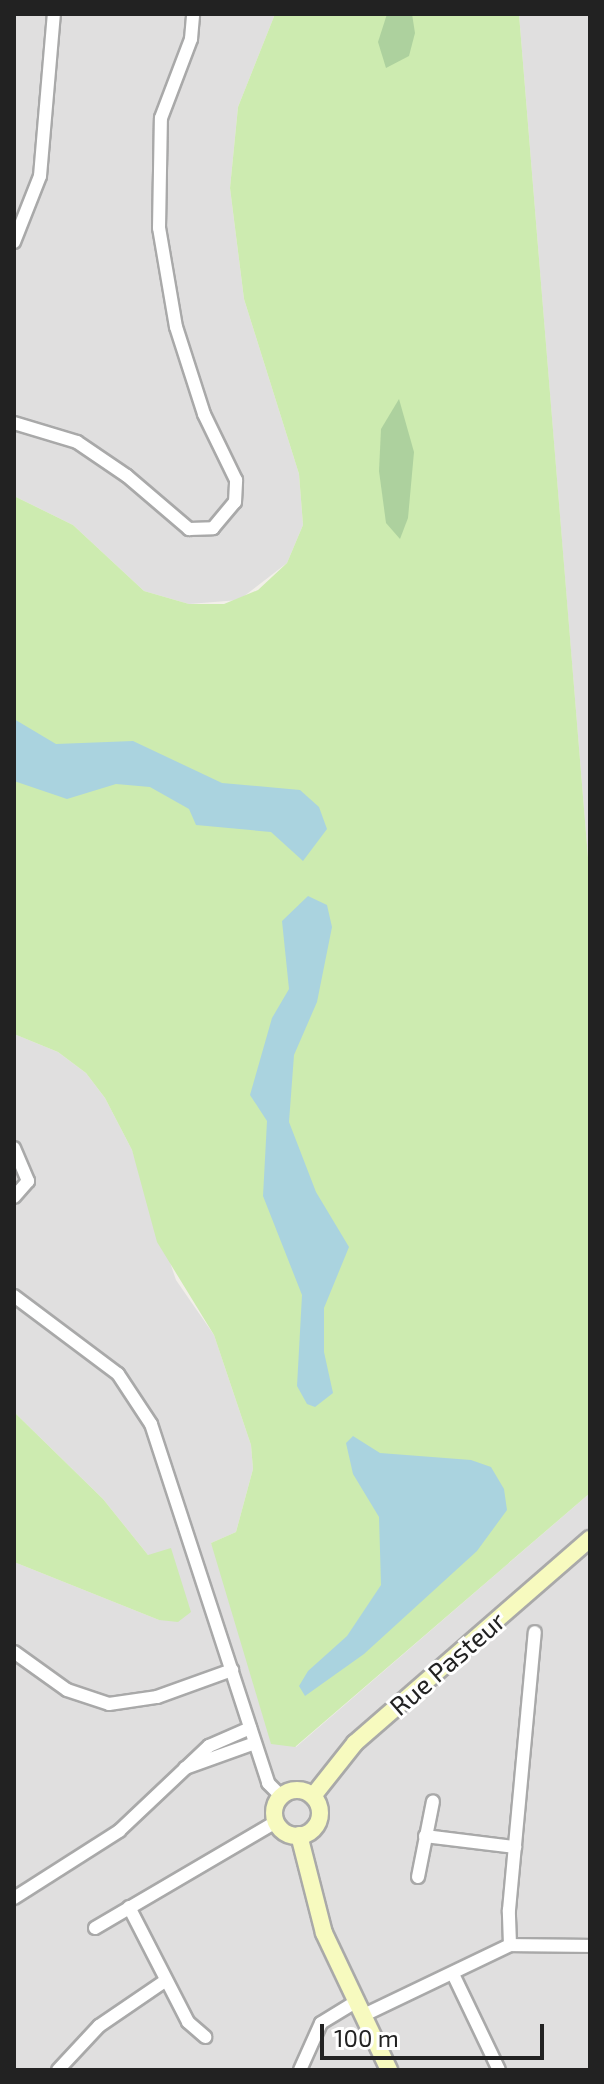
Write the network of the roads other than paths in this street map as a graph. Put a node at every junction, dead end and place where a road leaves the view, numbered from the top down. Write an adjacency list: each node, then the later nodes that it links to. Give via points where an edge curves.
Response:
1 (54, 14): 3 (street, via 40,176)
2 (193, 14): 4 (street, via 191,39 161,118 159,228 176,327 204,414 236,480 235,502 213,528 189,529 77,442)
3 (14, 242)
4 (14, 423)
5 (14, 1148): 6 (street, via 28,1181)
6 (14, 1197)
7 (14, 1296): 11 (street, via 96,1354 135,1395 166,1461)
8 (590, 1539): 16 (street, Rue Pasteur, via 355,1743)
9 (535, 1632): 21 (street)
10 (14, 1652): 11 (street, via 67,1690 109,1704 157,1697)
11 (232, 1670): 12 (street)
12 (250, 1728): 13 (street); 14 (street, via 209,1746)
13 (255, 1743): 14 (street); 15 (street, via 268,1783)
14 (178, 1770): 23 (street, via 119,1831)
15 (281, 1796): 16 (street, via 296,1790); 18 (street)
16 (313, 1796): 19 (street, via 319,1817 313,1829)
17 (433, 1801): 20 (street)
18 (276, 1822): 19 (street, via 284,1832); 24 (street)
19 (299, 1835): 30 (street, via 313,1906)
20 (425, 1836): 21 (street); 22 (street)
21 (515, 1847): 26 (street)
22 (418, 1877)
23 (14, 1898)
24 (129, 1907): 25 (street); 29 (street)
25 (95, 1928)
26 (510, 1945): 27 (street); 28 (street)
27 (590, 1946)
28 (453, 1974): 30 (street); 35 (street)
29 (165, 1981): 31 (street, via 188,2022); 32 (street, via 99,2026)
30 (360, 2008): 33 (street, via 321,2023); 34 (street)
31 (205, 2037)
32 (58, 2070)
33 (300, 2070)
34 (389, 2070)
35 (499, 2070)

